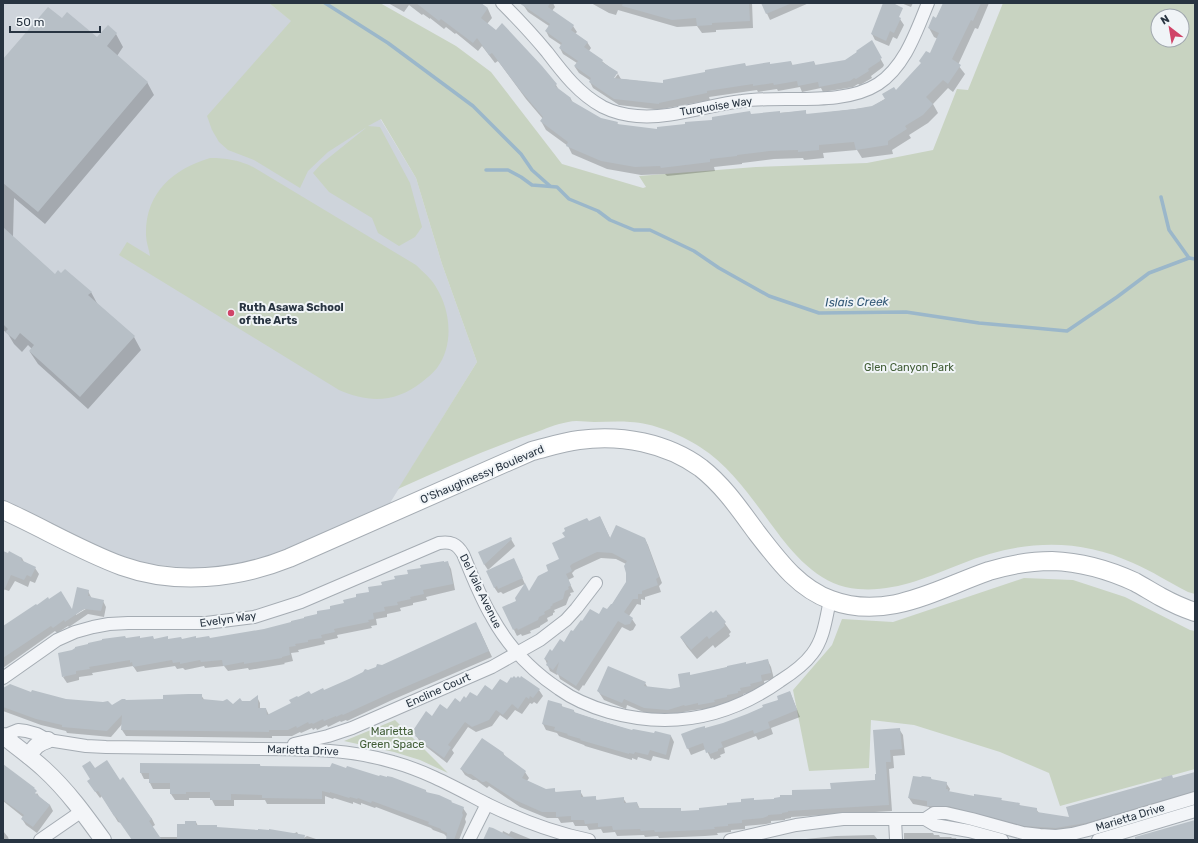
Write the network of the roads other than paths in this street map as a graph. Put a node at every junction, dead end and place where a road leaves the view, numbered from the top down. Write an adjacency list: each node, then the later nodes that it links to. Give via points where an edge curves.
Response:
1 (502, 3): 2 (street, Turquoise Way, via 578,89 603,107 638,116 681,113 744,100 832,98 862,92 878,84 901,60)
2 (928, 3)
3 (3, 510): 6 (main road, O'Shaughnessy Boulevard, via 95,555 134,569 183,577 229,575 259,569 289,558 532,451 580,440 631,440 669,451 701,469 728,494 790,575)
4 (454, 543): 8 (street, Del Vale Avenue, via 464,554 492,617); 9 (street, Evelyn Way, via 439,543 301,602 254,617 206,623 109,624 75,632 52,643)
5 (596, 583): 8 (street, Encline Court, via 566,620)
6 (830, 600): 7 (main road, O'Shaughnessy Boulevard, via 859,607 889,606 912,601 1000,568 1051,561 1088,566 1113,573); 8 (street, Del Vale Avenue, via 818,645 806,661 789,676 751,700 730,709 684,720 641,719 598,708 560,690)
7 (1195, 612)
8 (518, 653): 12 (street, Encline Court, via 492,667 352,728 302,743)
9 (3, 678)
10 (3, 736): 11 (street, Marietta Drive, via 18,730 37,734); 13 (street)
11 (48, 740): 12 (street, Marietta Drive, via 106,747); 13 (street, via 34,747)
12 (254, 749): 15 (street, Marietta Drive, via 327,750 371,756 410,767)
13 (29, 756): 16 (street, via 57,781)
14 (1195, 798): 19 (street, Marietta Drive, via 1088,830 1056,836 1023,833 946,814 934,813)
15 (487, 804): 22 (street); 23 (street, Marietta Drive, via 533,824)
16 (82, 811): 20 (street); 21 (street)
17 (1195, 811): 27 (street, Marietta Drive)
18 (895, 819): 19 (street, Marietta Drive); 24 (street, Marietta Drive, via 843,819 796,825); 25 (street)
19 (925, 819): 26 (street, Marietta Drive, via 935,825)
20 (40, 840)
21 (103, 840)
22 (469, 840)
23 (590, 840)
24 (730, 840)
25 (896, 840)
26 (1002, 840)
27 (1098, 840)

